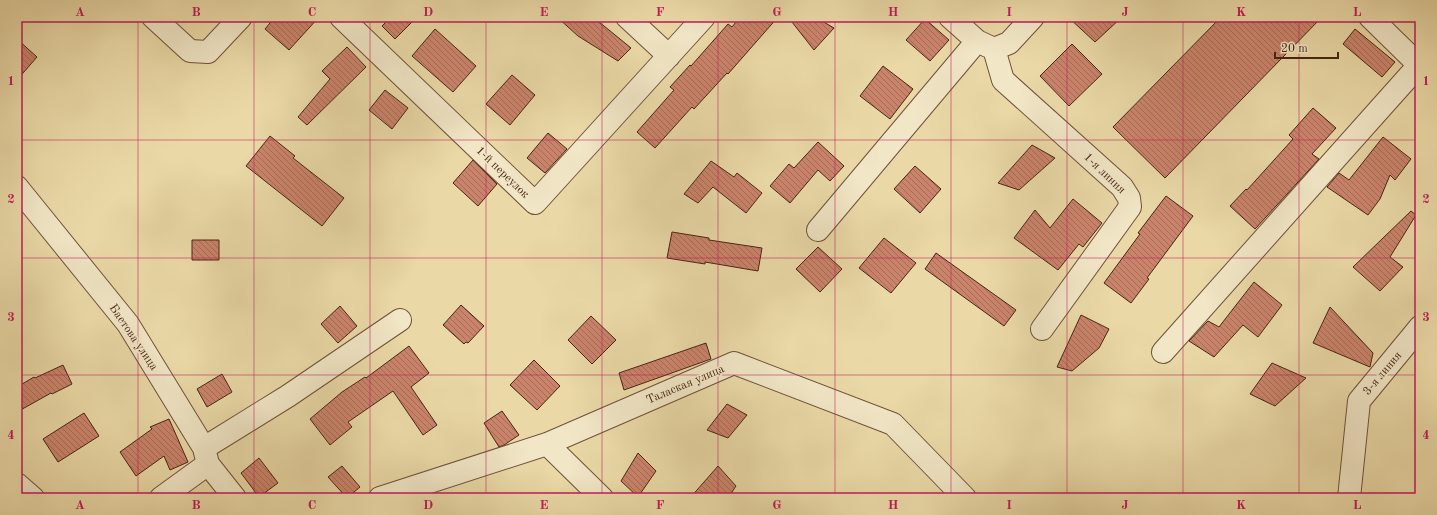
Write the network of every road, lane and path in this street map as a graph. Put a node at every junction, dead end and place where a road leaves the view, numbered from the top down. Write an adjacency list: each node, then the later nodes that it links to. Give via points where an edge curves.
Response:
1 (153, 17): 2 (street, via 190,51 208,52)
2 (241, 17)
3 (341, 17): 10 (street, 1-й переулок, via 535,203)
4 (627, 17): 10 (street)
5 (704, 17): 10 (street, 1-й переулок)
6 (950, 17): 9 (street)
7 (1033, 17): 9 (street, via 1009,43)
8 (1370, 17): 11 (street)
9 (986, 45): 13 (street); 16 (street, 1-я линия, via 1003,80 1122,187 1129,198 1130,207)
10 (669, 56)
11 (1420, 66): 17 (street)
12 (17, 187): 19 (street, Баетова улица, via 128,324)
13 (818, 230)
14 (400, 320): 19 (street, via 288,396)
15 (1420, 327): 27 (street, 3-я линия, via 1359,401)
16 (1042, 329)
17 (1163, 352)
18 (547, 444): 24 (street, Талаская улица); 25 (street); 26 (street, Талаская улица, via 734,363 893,424)
19 (206, 456): 22 (street); 23 (street, Баетова улица)
20 (17, 484): 21 (street)
21 (33, 498)
22 (161, 498)
23 (235, 498)
24 (380, 498)
25 (602, 498)
26 (965, 498)
27 (1349, 498)

